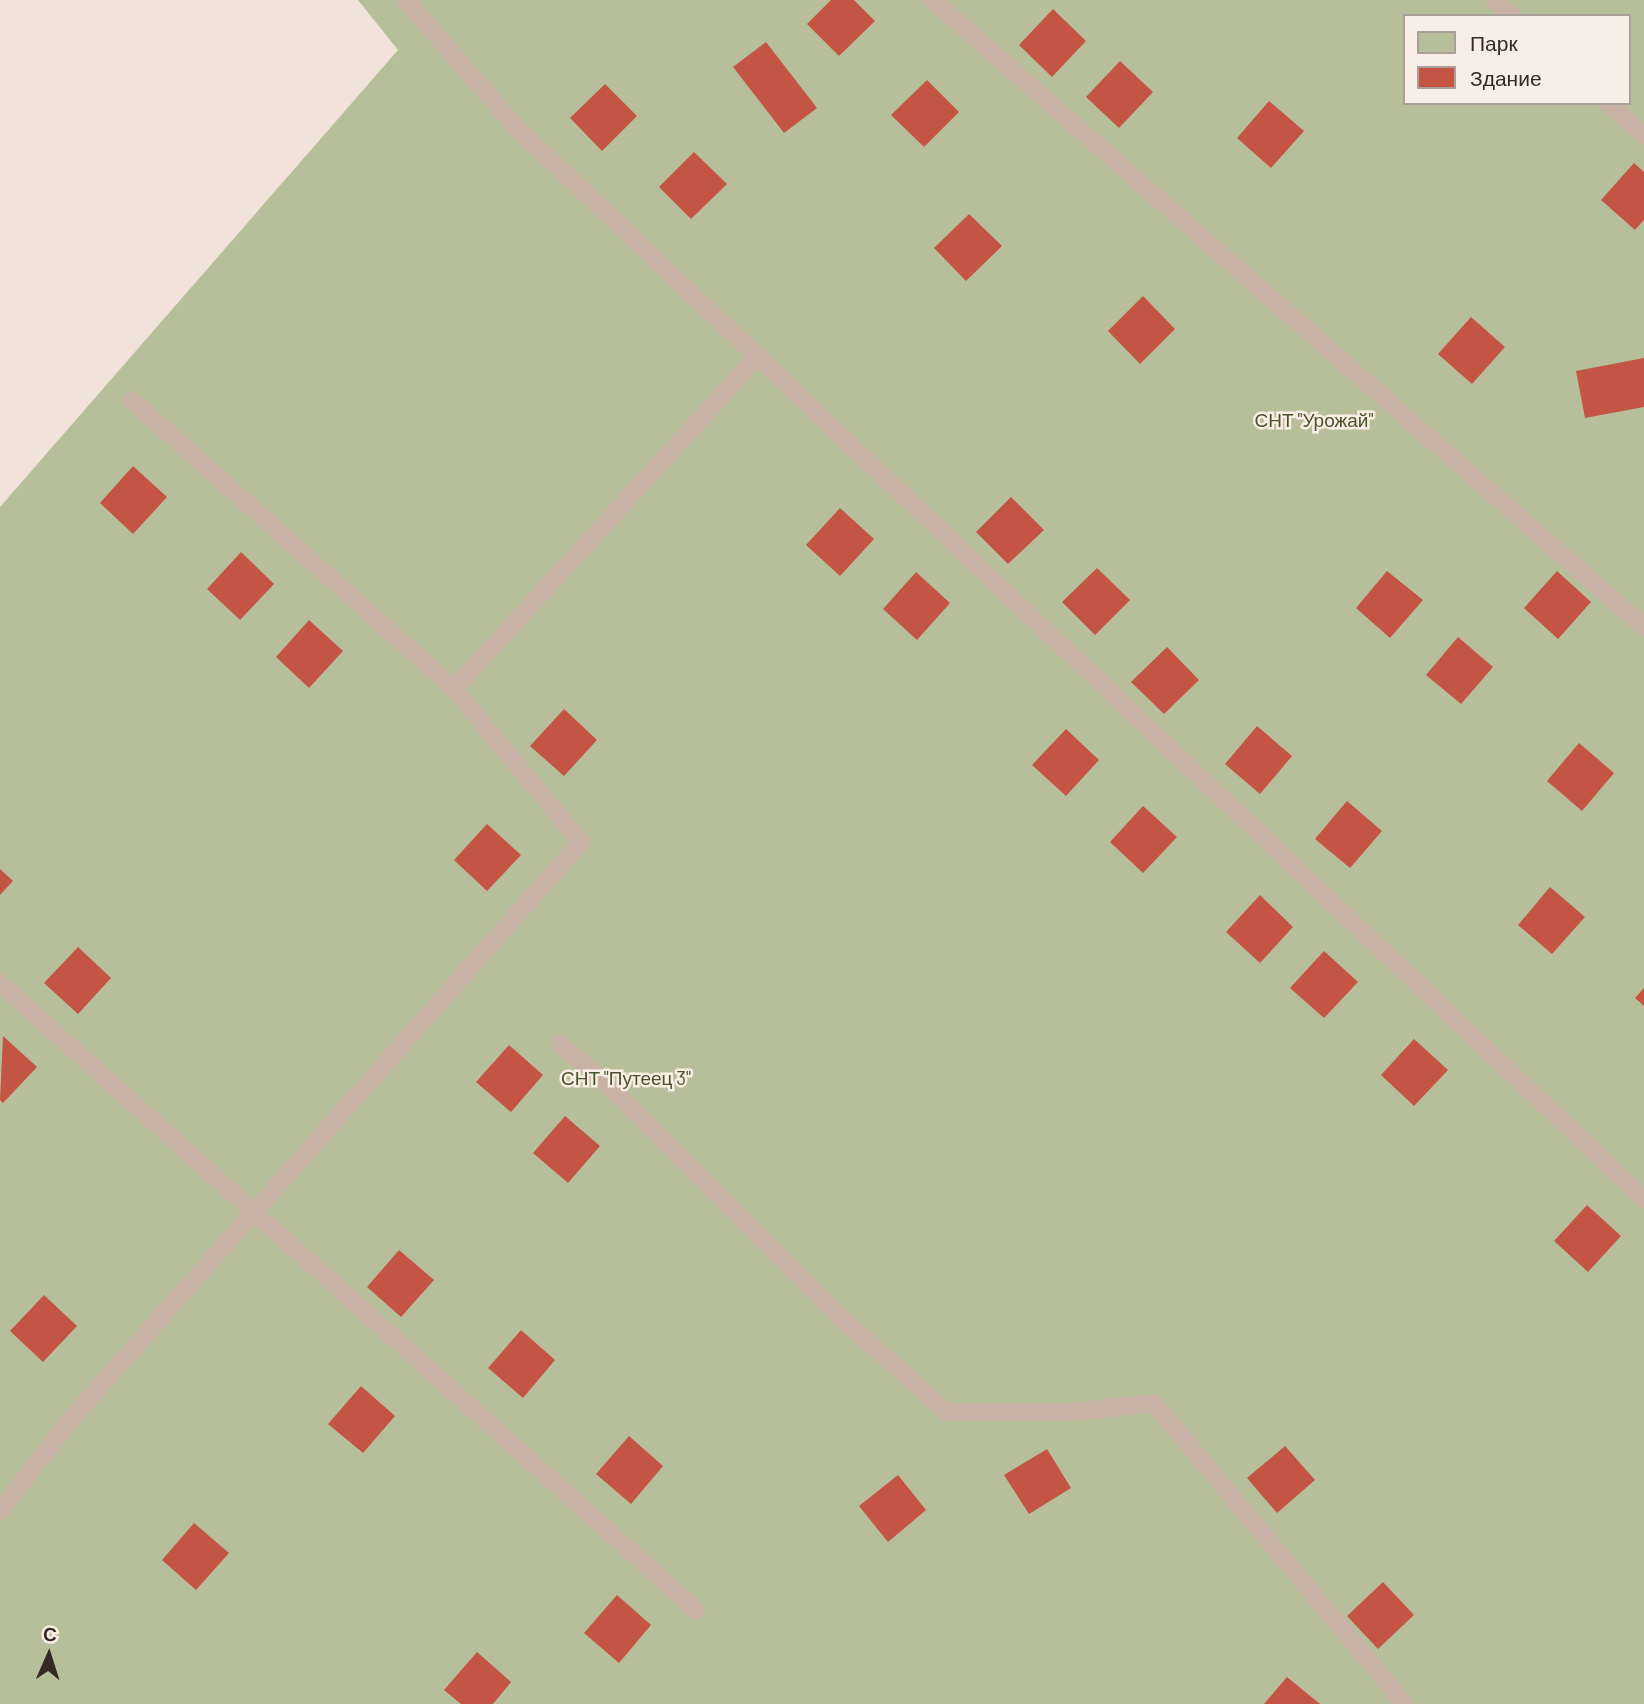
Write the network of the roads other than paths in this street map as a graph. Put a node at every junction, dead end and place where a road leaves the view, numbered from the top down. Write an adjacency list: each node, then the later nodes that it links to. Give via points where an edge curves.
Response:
1 (406, 0): 7 (lane, via 516,127)
2 (933, 0): 9 (lane)
3 (1495, 0): 4 (lane)
4 (1510, 14)
5 (1610, 105): 6 (lane)
6 (1644, 136)
7 (759, 355): 10 (lane); 13 (lane)
8 (132, 400): 10 (lane)
9 (1644, 627)
10 (454, 689): 14 (lane, via 581,842)
11 (0, 983): 14 (lane)
12 (560, 1044): 17 (lane, via 605,1082 838,1315 947,1412 1074,1412 1154,1403)
13 (1644, 1199)
14 (256, 1211): 15 (lane, via 72,1418); 16 (lane)
15 (0, 1511)
16 (696, 1610)
17 (1405, 1704)

